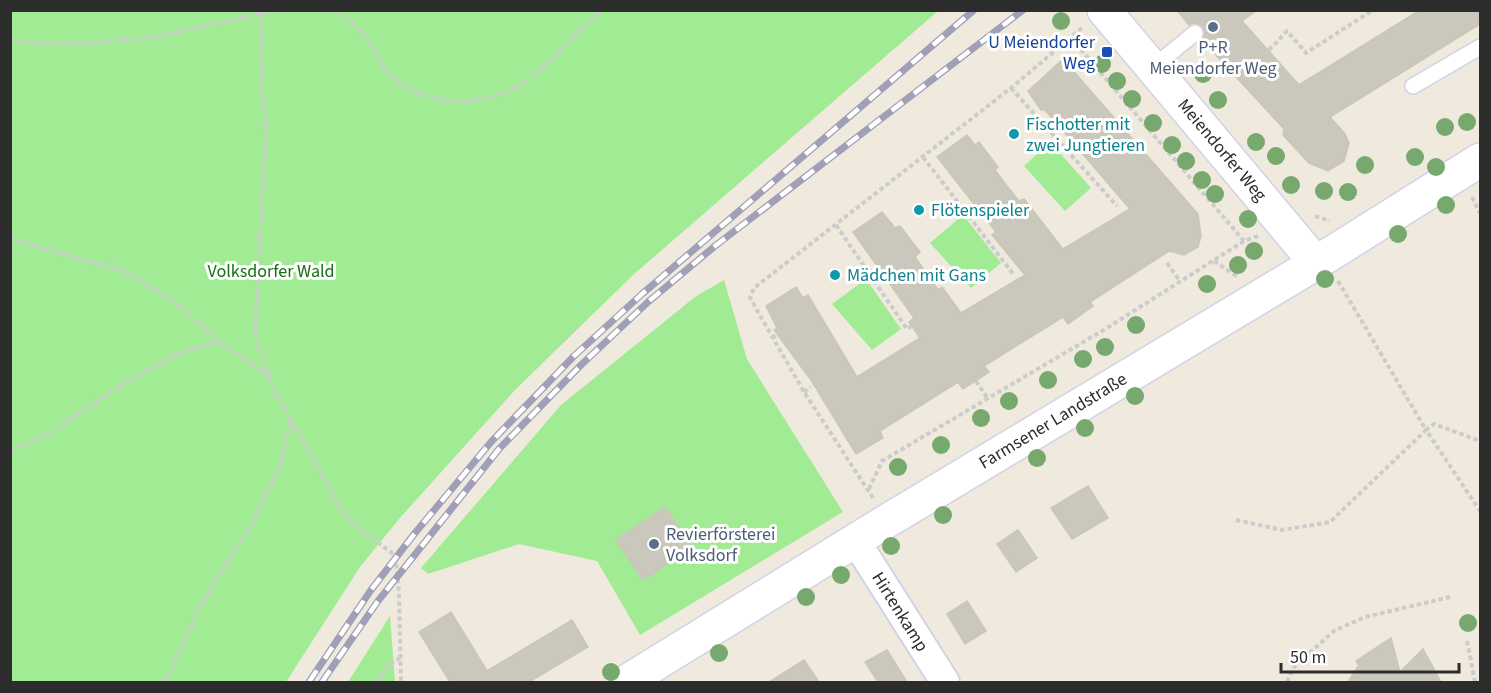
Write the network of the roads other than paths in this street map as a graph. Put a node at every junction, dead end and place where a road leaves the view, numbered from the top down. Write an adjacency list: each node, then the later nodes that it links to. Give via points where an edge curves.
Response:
1 (1108, 17): 4 (main road, Meiendorfer Weg)
2 (1195, 33): 4 (lane)
3 (1480, 47): 5 (lane)
4 (1152, 68): 7 (main road, Meiendorfer Weg, via 1286,226)
5 (1413, 86)
6 (1480, 160): 7 (main road, Farmsener Landstraße)
7 (1330, 254): 8 (main road, Farmsener Landstraße)
8 (855, 540): 9 (main road, Farmsener Landstraße); 10 (street, Hirtenkamp)
9 (626, 682)
10 (945, 682)

